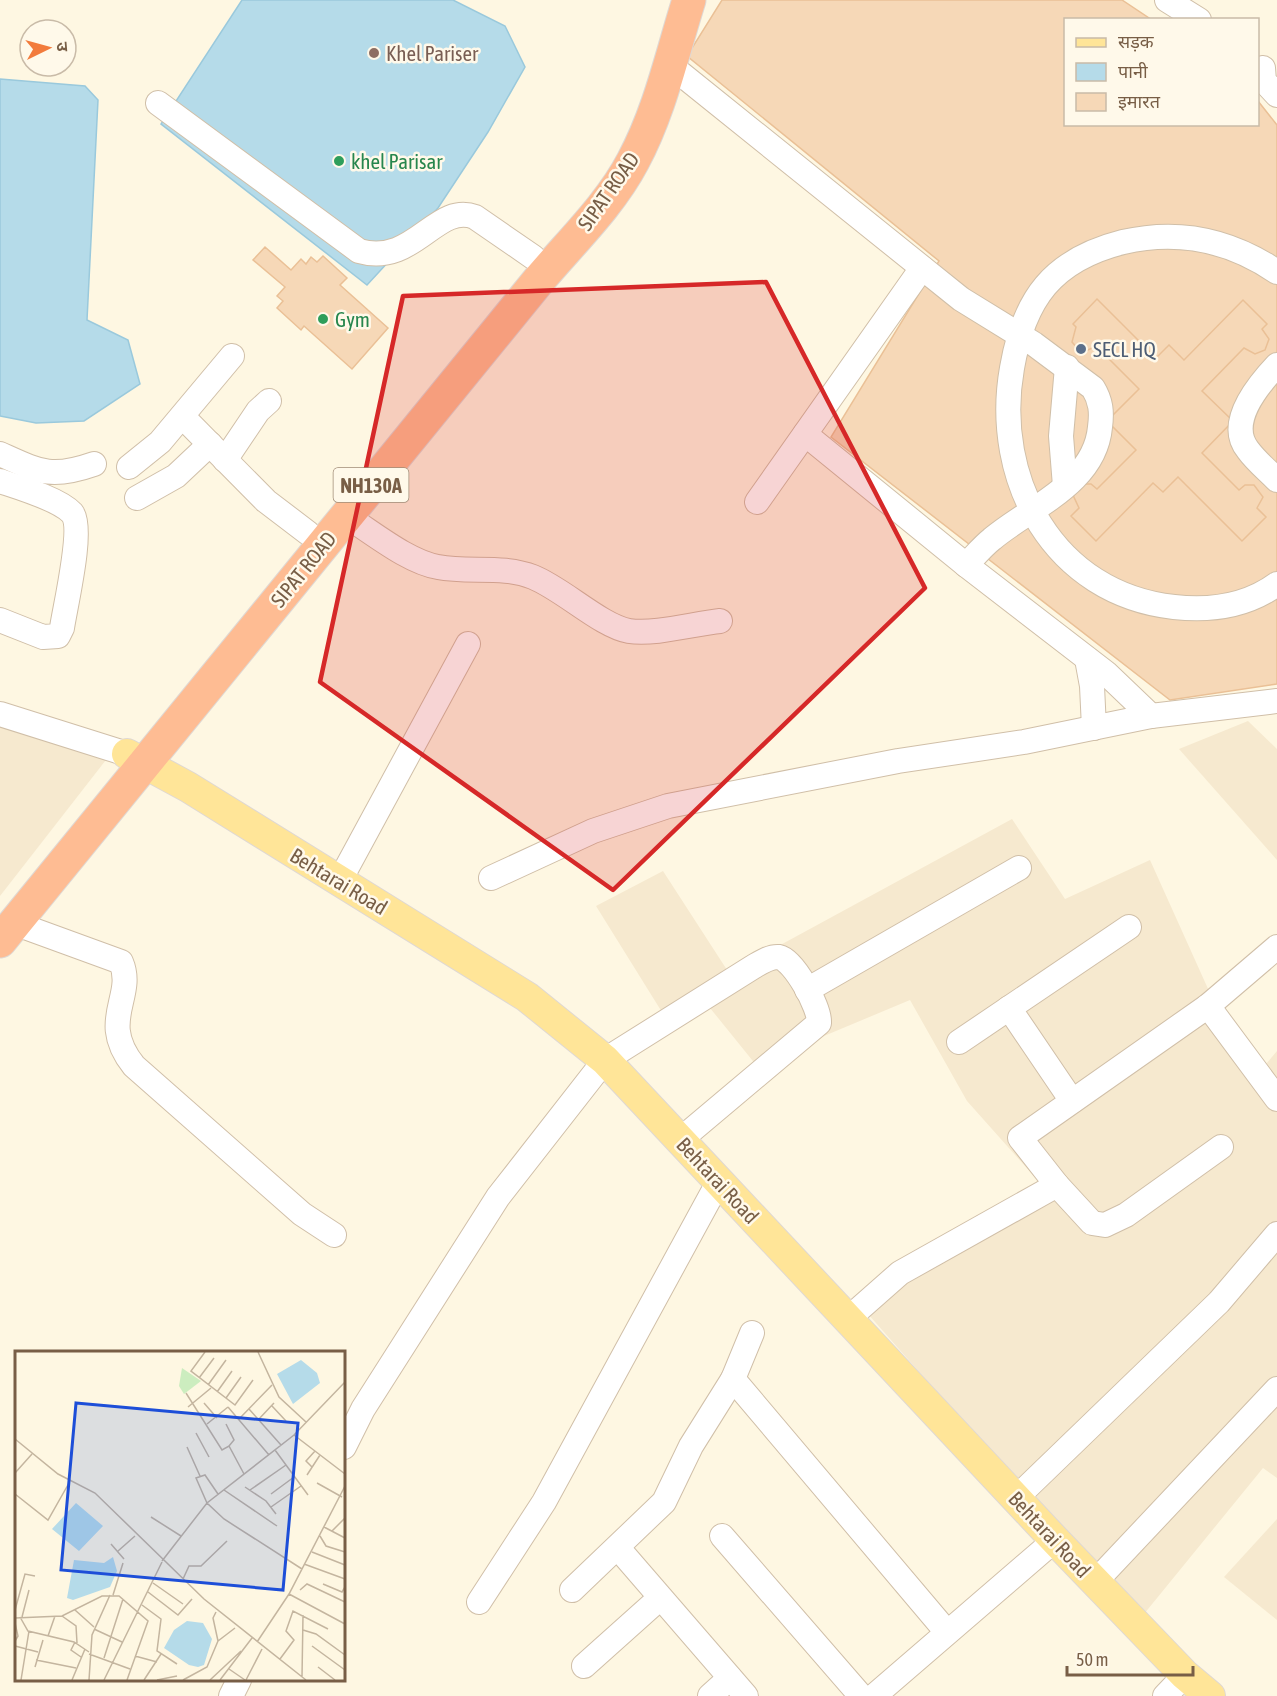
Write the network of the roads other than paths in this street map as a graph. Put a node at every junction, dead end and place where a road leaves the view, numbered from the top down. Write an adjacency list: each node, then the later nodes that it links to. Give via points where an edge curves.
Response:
1 (667, 0): 9 (highway, SIPAT ROAD / NH130A, via 635,109 622,139 582,200)
2 (688, 0): 5 (highway, SIPAT ROAD / NH130A)
3 (1167, 0): 4 (street)
4 (1196, 18)
5 (670, 65): 10 (street); 29 (highway, SIPAT ROAD / NH130A, via 633,162 606,202)
6 (1266, 68): 7 (street, via 1264,81)
7 (1277, 95)
8 (158, 103): 9 (street, via 359,251 376,256 391,252 414,243 452,215 464,213)
9 (533, 257): 30 (highway, SIPAT ROAD / NH130A)
10 (922, 268): 12 (street, via 961,299); 18 (street)
11 (1277, 272): 12 (street, via 1253,255 1221,243 1180,236 1133,240 1104,247 1071,262 1041,291)
12 (1018, 334): 15 (street); 28 (street, via 1007,414 1010,451)
13 (232, 356): 17 (street)
14 (1277, 364): 23 (street, via 1258,385 1241,426 1246,449)
15 (1067, 367): 25 (street, via 1061,436); 25 (street, via 1093,388 1102,415 1100,439 1093,455)
16 (269, 401): 19 (street)
17 (183, 417): 19 (street); 22 (street)
18 (805, 434): 27 (street); 31 (street)
19 (218, 452): 26 (street); 30 (street, via 266,501)
20 (0, 454): 21 (street, via 47,473 60,474)
21 (94, 464)
22 (129, 467)
23 (1277, 480)
24 (0, 481): 33 (street, via 59,505 72,514 77,531 58,636 44,637)
25 (1065, 486): 28 (street)
26 (137, 498)
27 (758, 502)
28 (1032, 511): 31 (street, via 991,540); 32 (street, via 1048,536 1083,571 1115,593 1151,604 1194,609 1221,607 1247,600)
29 (346, 516): 34 (street, via 434,567 532,577 620,629 645,631); 41 (highway, SIPAT ROAD / NH130A)
30 (308, 532): 41 (highway, SIPAT ROAD / NH130A)
31 (966, 566): 36 (street)
32 (1277, 584)
33 (0, 620)
34 (720, 621)
35 (468, 644): 44 (street)
36 (1087, 659): 39 (street, via 1118,682); 40 (street)
37 (1277, 701): 39 (street)
38 (0, 714): 41 (street)
39 (1151, 716): 40 (street)
40 (1094, 728): 43 (street, via 668,806 593,831)
41 (136, 758): 44 (main road, Behtarai Road); 45 (highway, SIPAT ROAD / NH130A)
42 (1019, 868): 48 (street)
43 (491, 878)
44 (339, 882): 52 (main road, Behtarai Road, via 527,997)
45 (5, 924): 60 (street, via 121,962 124,975 117,1028 125,1056 302,1214)
46 (1129, 927): 50 (street)
47 (1277, 947): 49 (street)
48 (807, 990): 52 (street, via 787,961 772,957); 56 (street, via 820,1018 814,1030)
49 (1208, 1006): 53 (street); 55 (street)
50 (1009, 1008): 51 (street); 55 (street)
51 (958, 1042)
52 (605, 1060): 56 (main road, Behtarai Road); 66 (street, via 498,1197 363,1409)
53 (1270, 1072): 54 (street)
54 (1277, 1099)
55 (1072, 1101): 59 (street, via 1020,1138)
56 (680, 1140): 58 (main road, Behtarai Road)
57 (1221, 1147): 59 (street, via 1126,1215 1105,1225 1092,1223)
58 (719, 1181): 62 (main road, Behtarai Road); 74 (street, via 544,1502)
59 (1057, 1185): 62 (street, via 900,1273)
60 (334, 1235)
61 (1274, 1242): 67 (street, via 1219,1302)
62 (849, 1318): 67 (main road, Behtarai Road)
63 (752, 1333): 64 (street)
64 (733, 1378): 70 (street, via 691,1446 664,1502); 75 (street)
65 (1276, 1393): 71 (street)
66 (345, 1445)
67 (1016, 1498): 69 (main road, Behtarai Road)
68 (722, 1536): 83 (street)
69 (1055, 1540): 71 (main road, Behtarai Road); 75 (street)
70 (618, 1548): 72 (street); 73 (street)
71 (1095, 1582): 79 (main road, Behtarai Road)
72 (572, 1590)
73 (660, 1598): 76 (street); 77 (street)
74 (479, 1602)
75 (946, 1631): 84 (street)
76 (584, 1666)
77 (730, 1678): 81 (street); 82 (street)
78 (238, 1681): 80 (street)
79 (1175, 1685): 85 (main road, Behtarai Road)
80 (231, 1696)
81 (710, 1696)
82 (746, 1696)
83 (861, 1696)
84 (874, 1696)
85 (1210, 1696)

